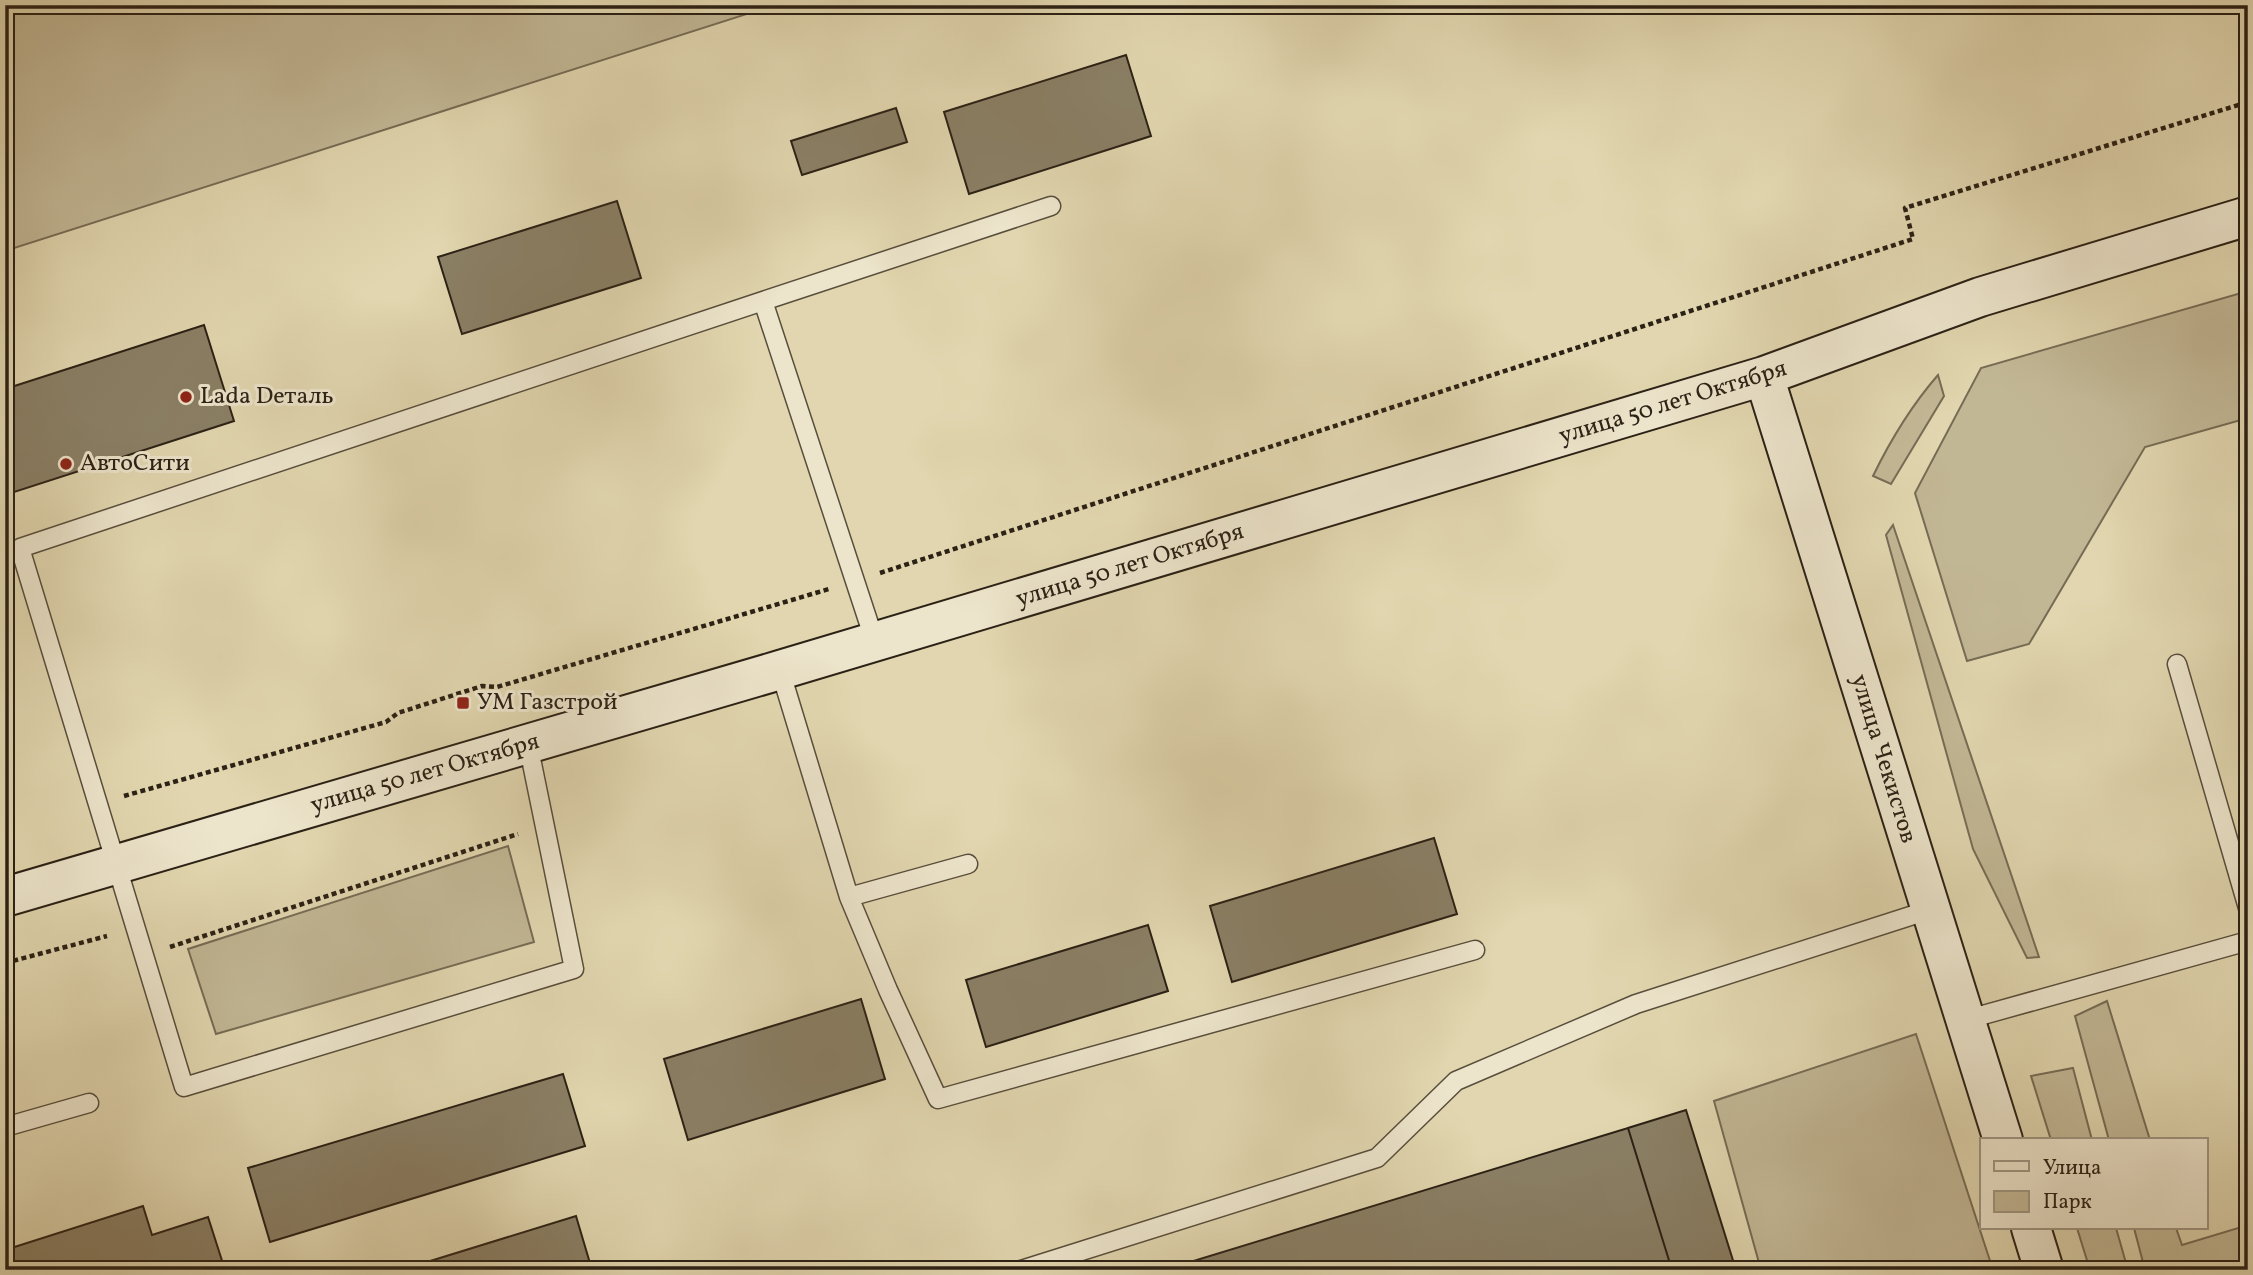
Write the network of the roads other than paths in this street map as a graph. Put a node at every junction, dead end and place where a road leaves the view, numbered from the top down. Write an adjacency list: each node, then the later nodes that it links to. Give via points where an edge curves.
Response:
1 (1051, 206): 3 (lane)
2 (2248, 216): 4 (main road, улица 50 лет Октября, via 1980,297)
3 (762, 301): 5 (lane); 9 (lane, via 20,548)
4 (1765, 376): 5 (main road, улица 50 лет Октября); 14 (main road, улица Чекистов)
5 (875, 642): 7 (main road, улица 50 лет Октября)
6 (2177, 664): 13 (lane)
7 (780, 670): 8 (main road, улица 50 лет Октября); 12 (lane)
8 (528, 744): 9 (main road, улица 50 лет Октября); 9 (lane, via 574,969 184,1087)
9 (117, 864): 11 (main road, улица 50 лет Октября)
10 (968, 864): 12 (lane)
11 (5, 897)
12 (849, 897): 16 (lane, via 937,1099)
13 (2248, 908)
14 (1930, 910): 17 (main road, улица Чекистов); 22 (lane, via 1636,1004 1456,1081 1377,1158)
15 (2248, 941): 17 (lane)
16 (1475, 950)
17 (1965, 1020): 20 (main road, улица Чекистов)
18 (89, 1103): 19 (lane)
19 (5, 1127)
20 (2002, 1138)
21 (2032, 1230): 23 (main road)
22 (1021, 1270)
23 (2044, 1270)

